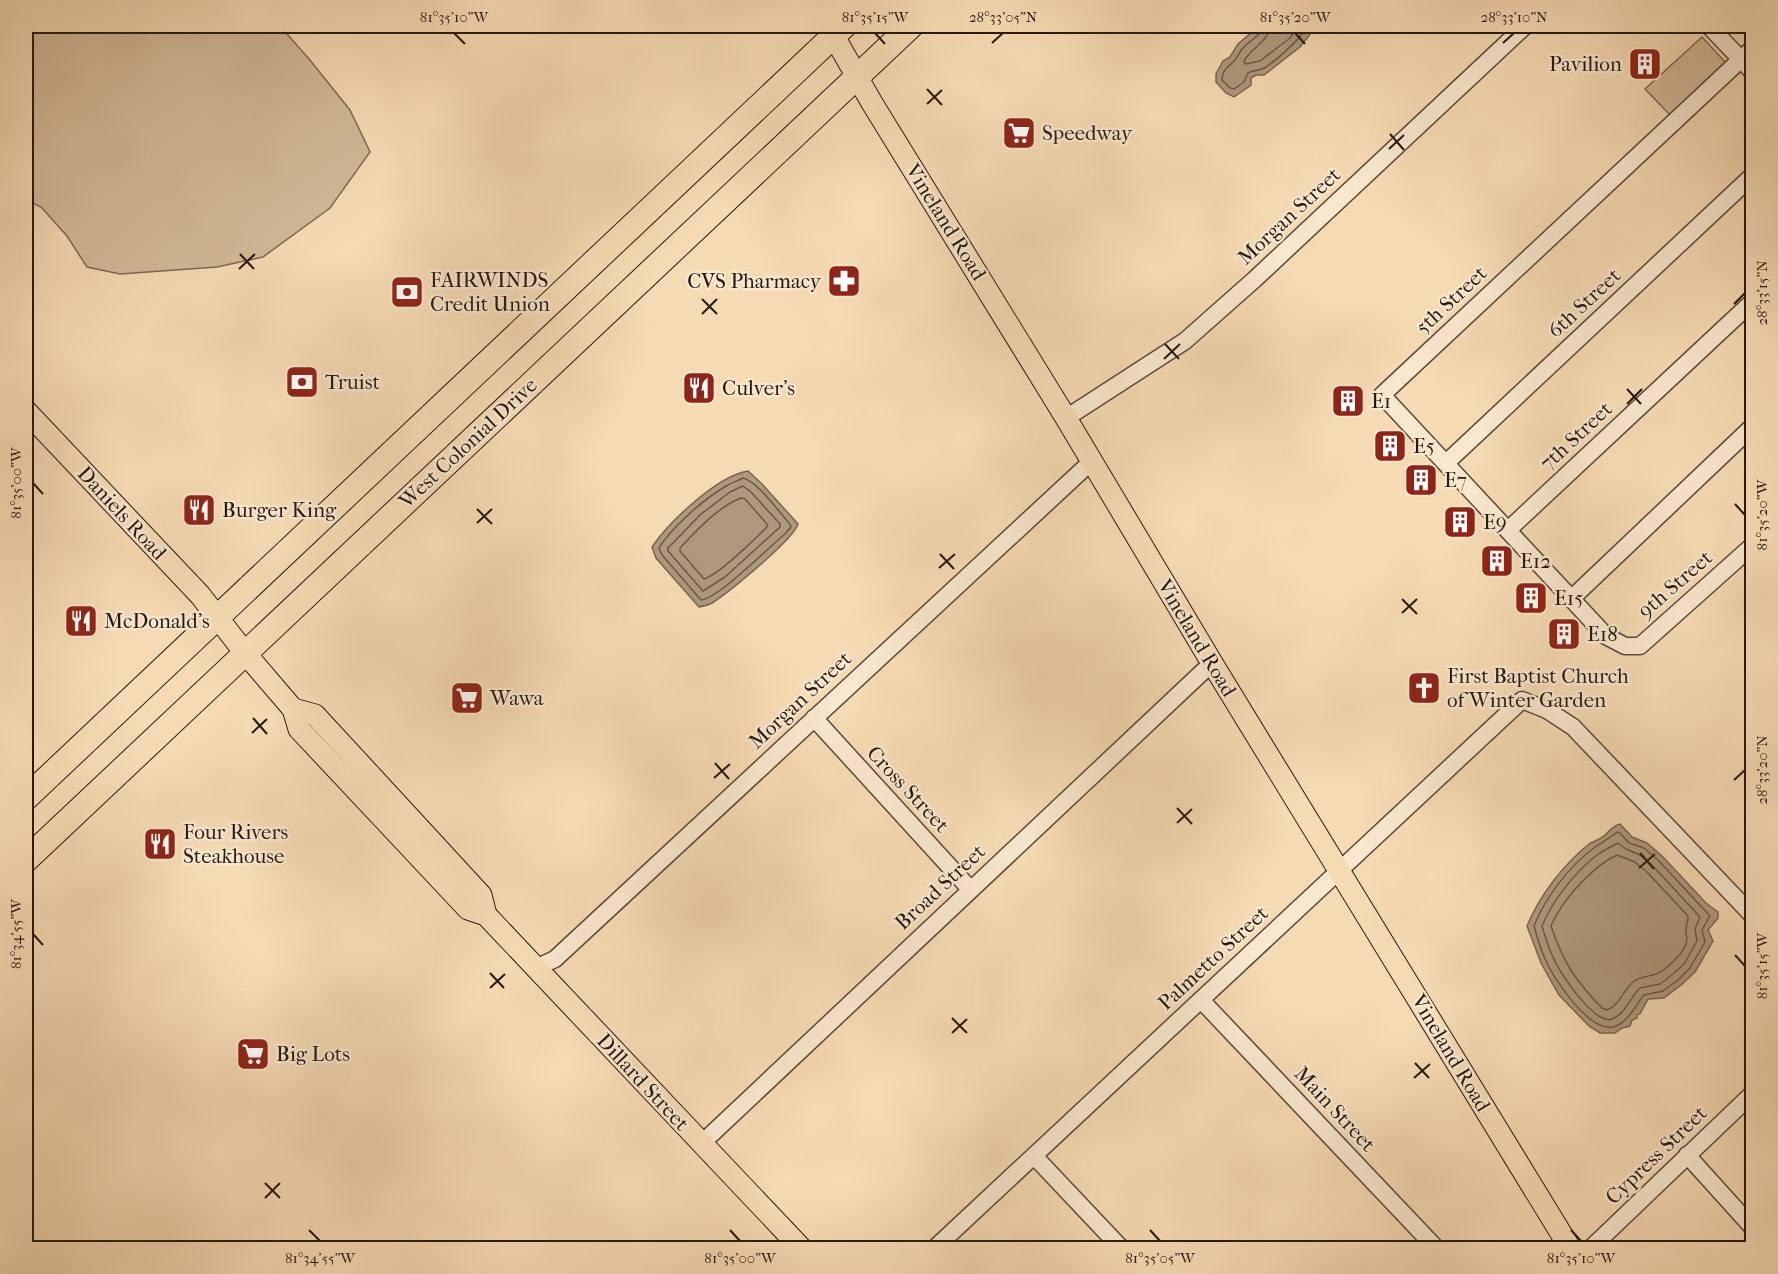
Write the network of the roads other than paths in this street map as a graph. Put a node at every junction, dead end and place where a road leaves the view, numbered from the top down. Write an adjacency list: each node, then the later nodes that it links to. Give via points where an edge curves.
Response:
1 (910, 26): 6 (highway, West Colonial Drive)
2 (1525, 26): 10 (street, Morgan Street, via 1185,341)
3 (1709, 26): 5 (street)
4 (835, 29): 6 (main road, Vineland Road); 17 (highway)
5 (1749, 60): 13 (street, 5th Street, via 1382,395)
6 (857, 76): 10 (main road, Vineland Road); 18 (highway, West Colonial Drive)
7 (1752, 177): 13 (street, 6th Street)
8 (1752, 302): 14 (street, 7th Street)
9 (26, 411): 17 (main road, Daniels Road)
10 (1066, 418): 12 (main road, Vineland Road)
11 (1752, 427): 16 (street)
12 (1092, 461): 19 (main road, Vineland Road); 20 (street, Morgan Street)
13 (1446, 463): 14 (street, 5th Street)
14 (1508, 530): 16 (street, 5th Street)
15 (1752, 546): 16 (street, 9th Street, via 1640,646 1625,646 1606,636)
16 (1571, 599)
17 (218, 616): 18 (main road, Dillard Street); 21 (highway)
18 (245, 653): 22 (highway, West Colonial Drive); 26 (main road, Dillard Street, via 293,709 299,729 329,763 468,909 486,915)
19 (1212, 663): 23 (main road, Vineland Road); 24 (street, Broad Street)
20 (813, 718): 24 (street, Cross Street); 26 (street, Morgan Street, via 555,958)
21 (26, 798)
22 (26, 860)
23 (1339, 869): 25 (street, Palmetto Street, via 1522,700 1573,727); 27 (street, Palmetto Street); 37 (main road, Vineland Road)
24 (970, 889): 29 (street, Broad Street)
25 (1752, 915)
26 (536, 968): 29 (main road, Dillard Street)
27 (1201, 1000): 31 (street, Palmetto Street); 36 (street, Main Street)
28 (1752, 1094): 30 (street, Cypress Street)
29 (701, 1144): 33 (main road, Dillard Street)
30 (1687, 1155): 32 (street); 38 (street, Cypress Street)
31 (1035, 1157): 34 (street, Palmetto Street); 35 (street)
32 (1752, 1227)
33 (801, 1248)
34 (935, 1248)
35 (1121, 1248)
36 (1436, 1248)
37 (1570, 1248)
38 (1591, 1248)

